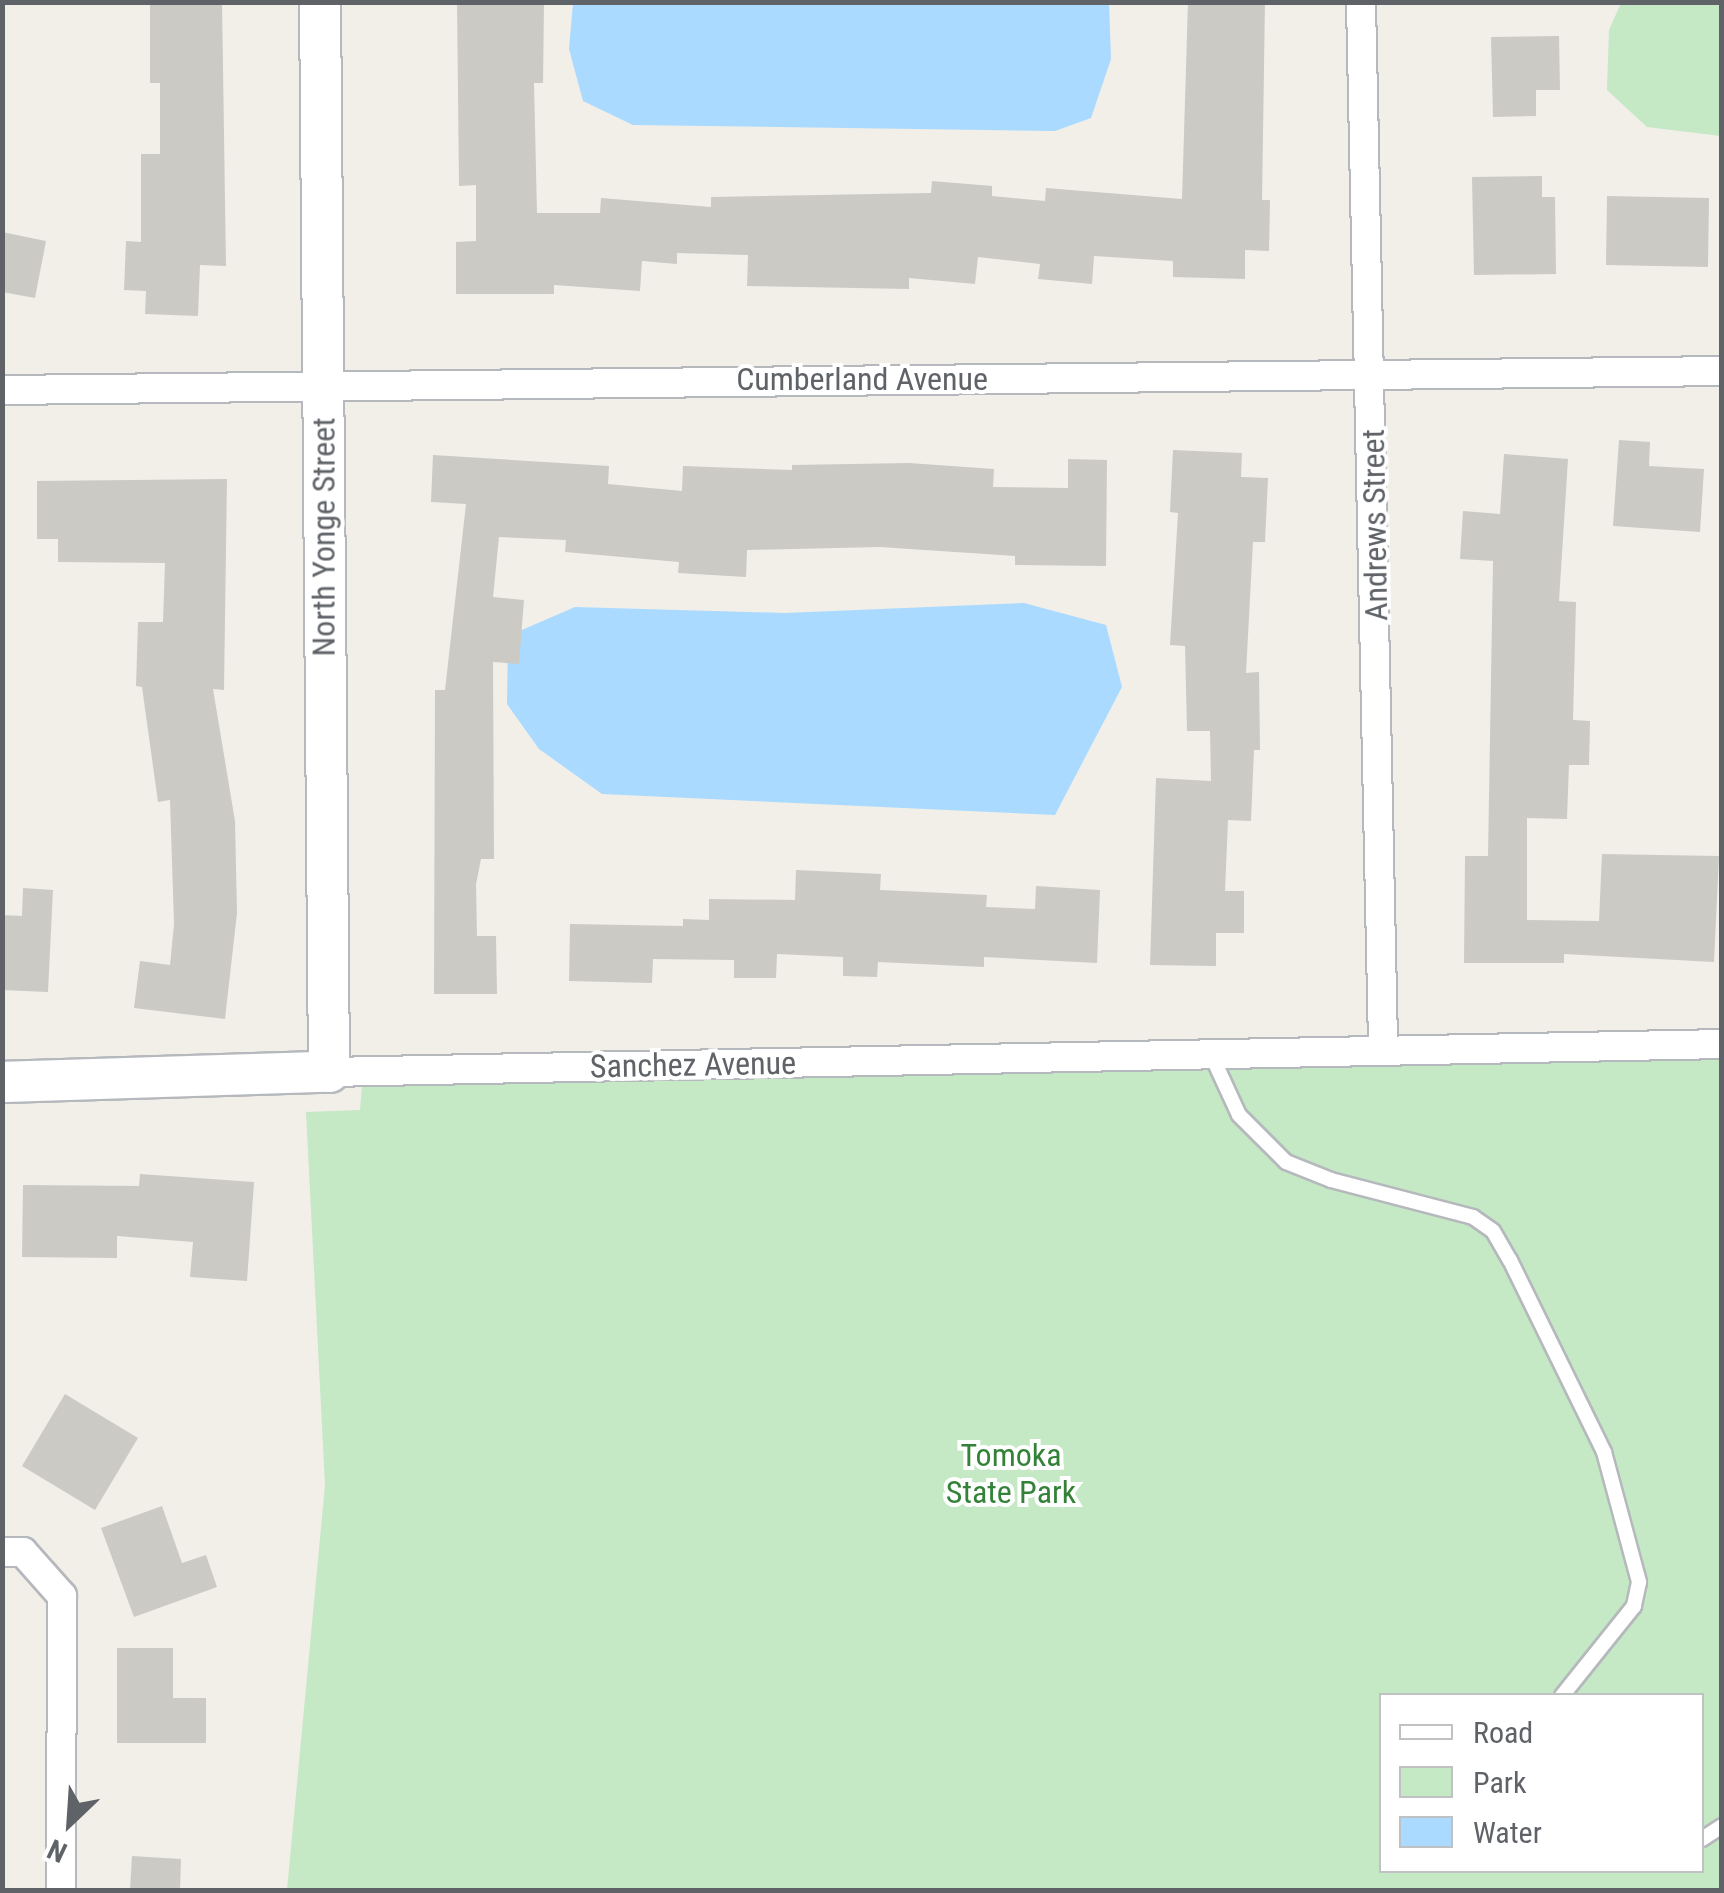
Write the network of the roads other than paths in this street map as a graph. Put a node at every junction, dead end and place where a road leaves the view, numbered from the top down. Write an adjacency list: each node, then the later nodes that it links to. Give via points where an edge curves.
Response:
1 (320, 2): 5 (street, North Yonge Street)
2 (1361, 2): 4 (street, Andrews Street)
3 (1722, 371): 4 (street, Cumberland Avenue)
4 (1373, 376): 5 (street, Cumberland Avenue); 8 (street, Andrews Street)
5 (324, 382): 6 (street, Cumberland Avenue); 10 (street, North Yonge Street)
6 (2, 390)
7 (1722, 1044): 8 (street, Sanchez Avenue)
8 (1383, 1047): 9 (street, Sanchez Avenue)
9 (1210, 1052): 10 (street, Sanchez Avenue); 13 (lane, via 1239,1115 1286,1162 1473,1217 1492,1230 1510,1260 1604,1452 1639,1582 1634,1606)
10 (329, 1072): 11 (street, Sanchez Avenue)
11 (2, 1082)
12 (2, 1552): 14 (street, via 23,1552 62,1596)
13 (1564, 1693)
14 (61, 1890)

